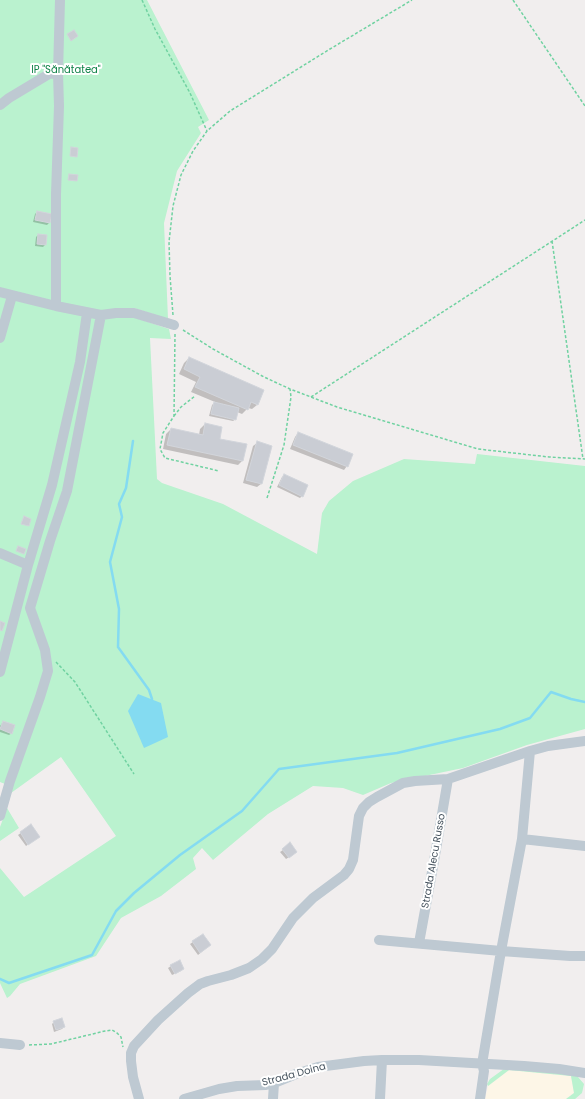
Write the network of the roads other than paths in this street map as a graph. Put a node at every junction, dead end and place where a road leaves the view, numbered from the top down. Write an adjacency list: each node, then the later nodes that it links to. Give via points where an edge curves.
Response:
1 (60, 0): 2 (street)
2 (58, 73): 3 (street, via 49,74); 6 (street)
3 (0, 105)
4 (0, 292): 5 (street)
5 (12, 296): 6 (street); 10 (street)
6 (56, 306): 7 (street)
7 (87, 313): 8 (street); 12 (street, via 80,362 52,485)
8 (101, 315): 9 (street, via 134,313); 17 (street, via 67,491 30,608 45,650 48,671)
9 (174, 325)
10 (0, 338)
11 (0, 553): 12 (street)
12 (28, 565): 13 (street)
13 (0, 672)
14 (585, 741): 15 (street)
15 (530, 751): 16 (street); 18 (street)
16 (448, 778): 21 (street, Strada Alecu Russo); 30 (street, via 403,783 369,802 359,816 353,860 344,875 313,898 293,918 262,959 249,968 200,984 173,1005 141,1038 131,1053 132,1077)
17 (0, 816)
18 (522, 840): 19 (street); 22 (street)
19 (585, 846)
20 (378, 940): 21 (street)
21 (419, 943): 22 (street)
22 (500, 951): 23 (street); 27 (street)
23 (585, 956)
24 (0, 1043): 25 (street)
25 (20, 1045)
26 (382, 1060): 27 (street, Strada Doina); 29 (street, Strada Doina, via 318,1067); 33 (street)
27 (482, 1064): 28 (street, Strada Doina, via 552,1068); 34 (street, via 484,1071)
28 (585, 1074)
29 (274, 1083): 31 (street, Strada Doina, via 219,1089); 32 (street)
30 (139, 1099)
31 (184, 1099)
32 (273, 1099)
33 (380, 1099)
34 (480, 1099)

